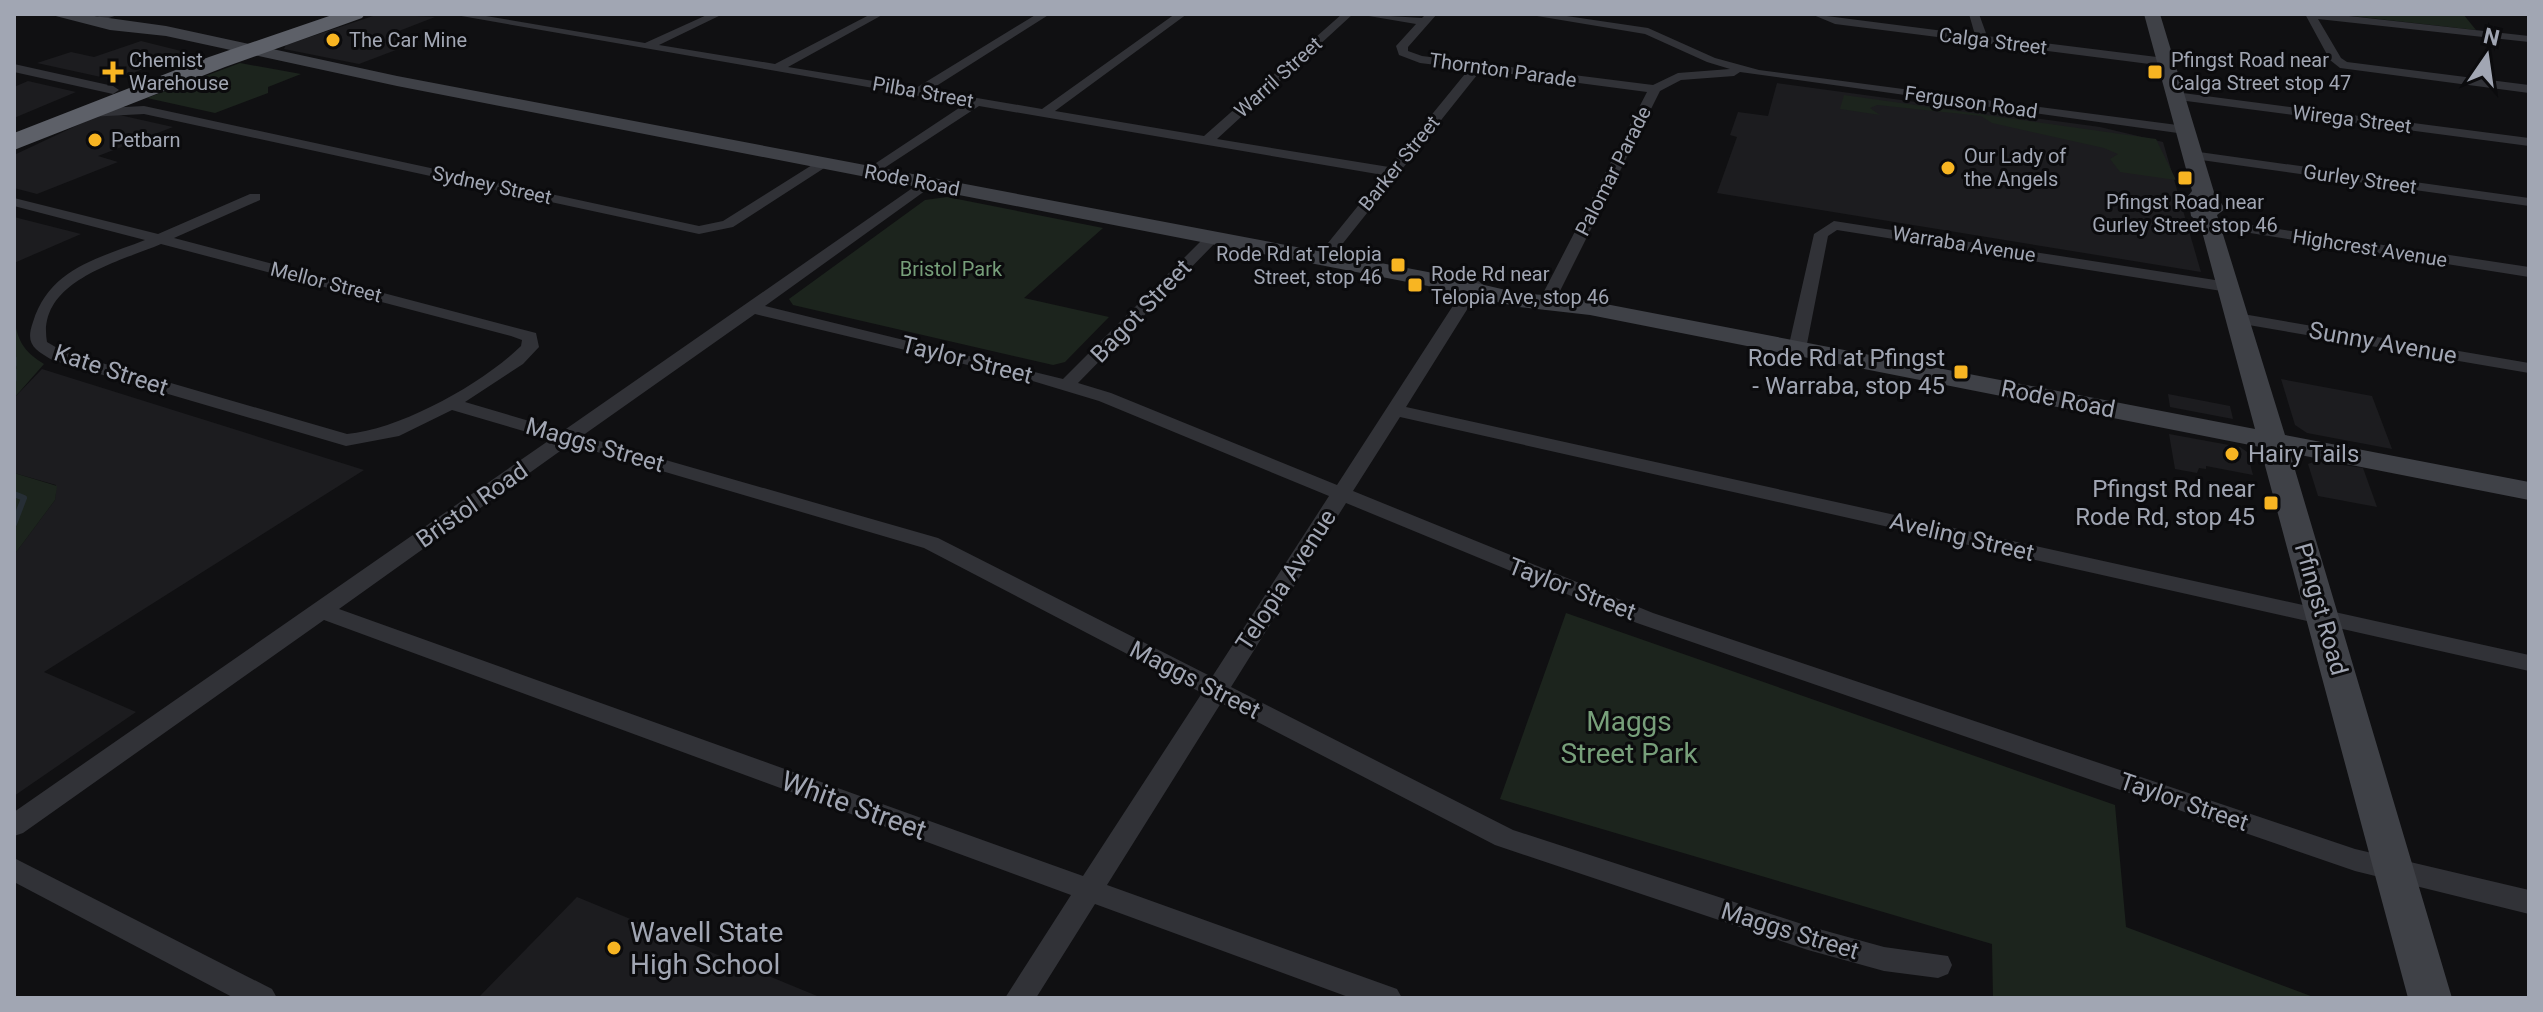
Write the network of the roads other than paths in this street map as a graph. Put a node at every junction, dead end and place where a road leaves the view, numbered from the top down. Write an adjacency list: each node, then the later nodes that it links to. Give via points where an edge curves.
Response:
1 (56, 14): 17 (main road, Rode Road)
2 (330, 14): 21 (highway)
3 (355, 14): 21 (highway)
4 (455, 14): 20 (street, Pilba Street)
5 (718, 14): 20 (street)
6 (879, 14): 25 (street)
7 (1045, 14): 29 (street)
8 (1182, 14): 34 (street)
9 (1348, 14): 38 (street, Warril Street)
10 (1362, 14): 16 (street)
11 (1530, 14): 26 (street, via 1648,31 1711,60)
12 (1974, 14): 19 (street)
13 (2152, 14): 22 (main road, Pfingst Road)
14 (2310, 14): 18 (street); 28 (street, via 2344,65)
15 (1818, 16): 19 (street, Calga Street)
16 (1428, 18): 23 (street, Thornton Parade, via 1402,46 1403,53)
17 (112, 20): 21 (main road, Rode Road)
18 (2529, 39)
19 (1982, 40): 22 (street, Calga Street)
20 (649, 45): 25 (street, Pilba Street)
21 (235, 50): 30 (highway); 42 (main road, Rode Road, via 318,72 397,81)
22 (2165, 62): 31 (main road, Pfingst Road)
23 (1477, 67): 27 (street, Thornton Parade); 44 (street, Barker Street)
24 (14, 68): 30 (street, Sydney Street)
25 (777, 68): 29 (street, Pilba Street)
26 (1758, 73): 27 (street, Palomar Parade, via 1692,75); 37 (street, Ferguson Road)
27 (1655, 89): 56 (street, Palomar Parade)
28 (2529, 89)
29 (920, 91): 32 (street, Pilba Street)
30 (115, 95): 33 (street, Sydney Street); 35 (highway); 36 (highway)
31 (2175, 96): 37 (main road, Pfingst Road); 40 (street, Wirega Street)
32 (978, 101): 34 (street, Pilba Street); 43 (street)
33 (144, 110): 35 (street, Sydney Street); 42 (street, Sydney Street, via 699,230 728,224)
34 (1045, 113): 38 (street, Pilba Street)
35 (80, 114): 39 (highway)
36 (14, 129)
37 (2185, 130): 41 (main road, Pfingst Road)
38 (1208, 140): 44 (street, Pilba Street)
39 (14, 142)
40 (2529, 142)
41 (2192, 155): 48 (street, Gurley Street); 49 (main road, Pfingst Road, via 2203,192 2202,216)
42 (825, 163): 43 (main road, Rode Road)
43 (872, 172): 45 (main road, Rode Road)
44 (1392, 172): 52 (street, Barker Street)
45 (929, 183): 50 (main road, Rode Road); 57 (street, Bristol Road)
46 (255, 197): 51 (street, Kate Street)
47 (14, 202): 51 (street, Mellor Street)
48 (2529, 202)
49 (2211, 222): 53 (street, Highcrest Avenue); 55 (main road, Pfingst Road)
50 (1213, 237): 52 (main road, Rode Road); 61 (street, Bagot Street)
51 (160, 239): 62 (street, Mellor Street, via 530,337 525,354); 62 (street, Kate Street, via 57,289 36,334 39,345 58,356 336,439 384,436)
52 (1323, 259): 54 (main road, Rode Road)
53 (2529, 272)
54 (1473, 287): 56 (main road, Rode Road); 63 (street, Telopia Avenue)
55 (2228, 287): 58 (main road, Pfingst Road); 59 (street, Warraba Avenue, via 1834,225 1821,234)
56 (1547, 301): 59 (main road, Rode Road)
57 (752, 308): 61 (street, Taylor Street); 64 (street, Bristol Road)
58 (2237, 318): 60 (street, Sunny Avenue); 65 (main road, Pfingst Road)
59 (1797, 349): 65 (main road, Rode Road)
60 (2529, 368)
61 (1068, 384): 67 (street, Taylor Street)
62 (448, 403): 64 (street, Maggs Street)
63 (1395, 410): 67 (street, Telopia Avenue); 69 (street, Aveling Street)
64 (568, 437): 68 (street, Bristol Road); 71 (street, Maggs Street, via 931,543)
65 (2273, 441): 66 (main road, Rode Road); 69 (main road, Pfingst Road)
66 (2529, 491)
67 (1341, 495): 71 (street, Telopia Avenue); 74 (street, Taylor Street, via 1645,618 2330,852)
68 (322, 611): 72 (street, Bristol Road); 75 (street, White Street)
69 (2324, 618): 70 (street, Aveling Street); 74 (main road, Pfingst Road)
70 (2529, 663)
71 (1216, 690): 75 (street, Telopia Avenue); 77 (street, Maggs Street, via 1504,838 1808,938 1884,959)
72 (14, 826)
73 (14, 869): 78 (street)
74 (2394, 869): 76 (street, Taylor Street); 81 (main road, Pfingst Road)
75 (1087, 890): 79 (street, Telopia Avenue); 80 (street, White Street)
76 (2529, 902)
77 (1938, 965)
78 (262, 998)
79 (1020, 998)
80 (1387, 998)
81 (2430, 998)

